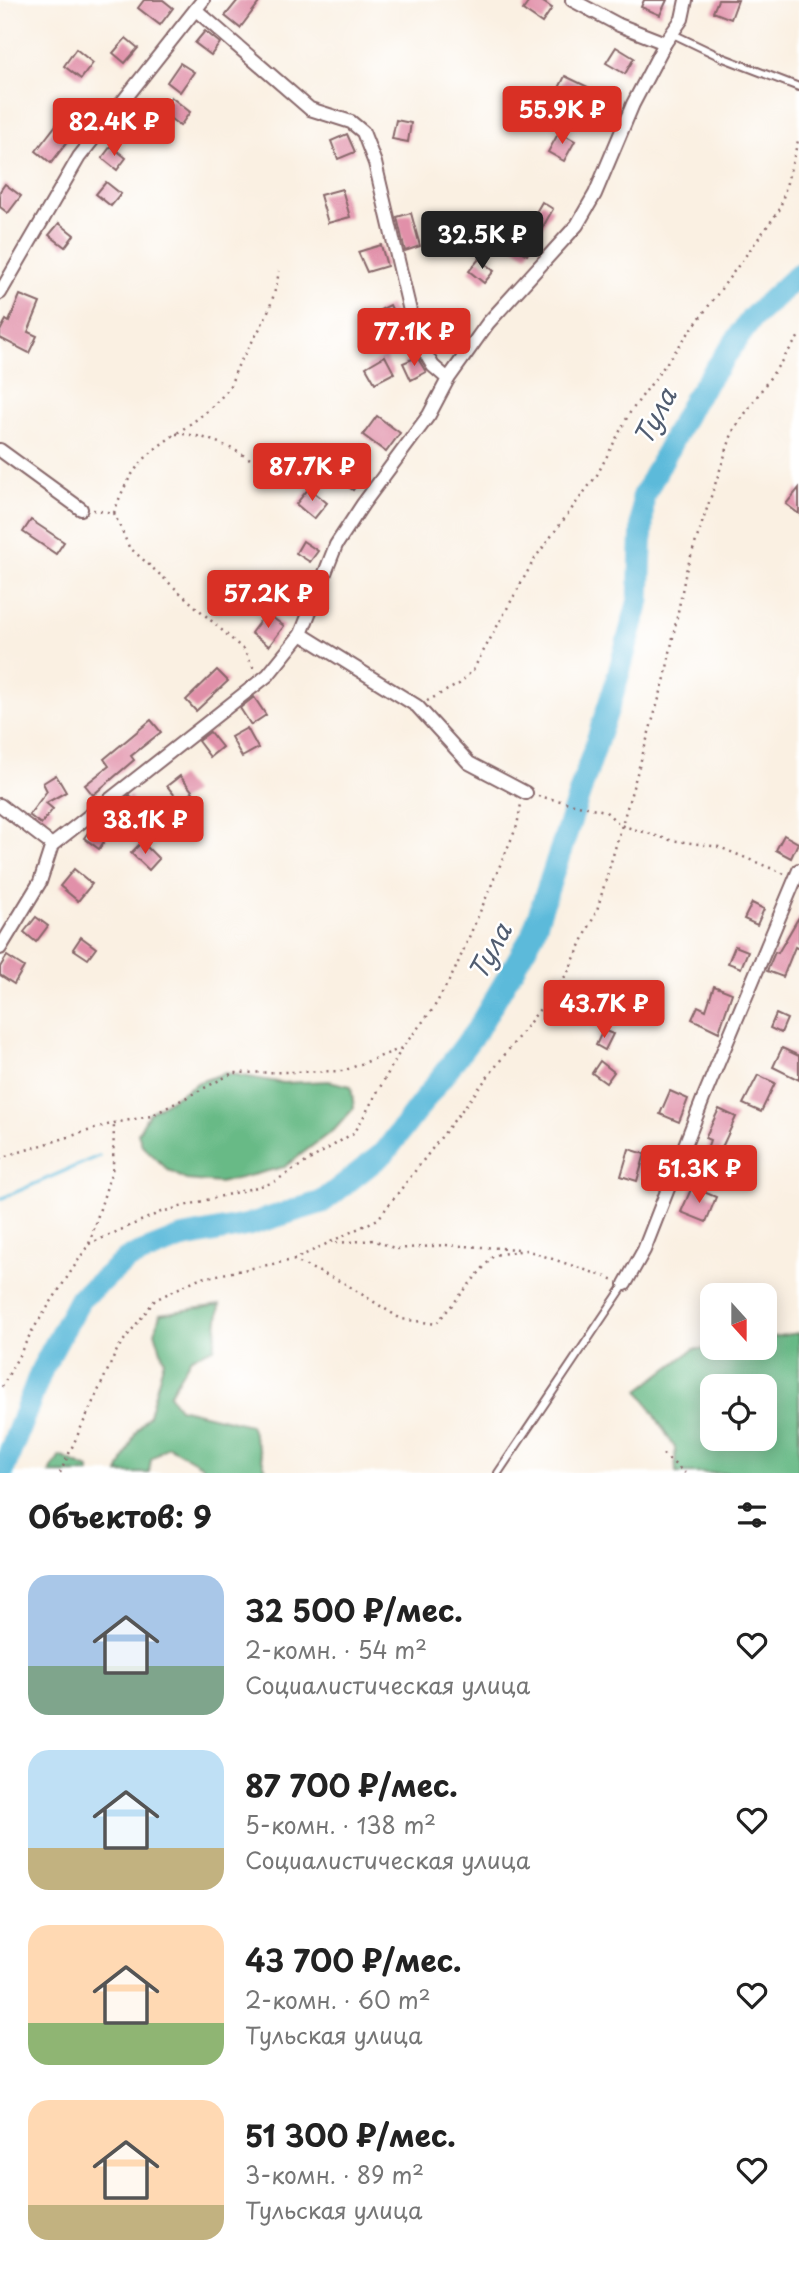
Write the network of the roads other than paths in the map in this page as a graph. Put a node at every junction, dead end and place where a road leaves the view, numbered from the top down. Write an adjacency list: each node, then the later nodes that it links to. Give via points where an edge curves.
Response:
1 (572, 0): 4 (street, via 619,25)
2 (686, 0): 4 (street, via 682,19)
3 (200, 5): 6 (street, via 79,157); 7 (street, via 310,109 351,122 363,132 375,163 410,311 432,366)
4 (669, 38): 5 (lane); 7 (street, via 577,225 488,323)
5 (799, 87)
6 (0, 293)
7 (448, 379): 10 (street, via 429,415 336,545)
8 (0, 450): 9 (street)
9 (80, 509)
10 (301, 634): 11 (street, via 417,706 470,763); 13 (street, via 261,681)
11 (526, 793)
12 (0, 805): 13 (street)
13 (52, 845): 15 (street, via 40,882)
14 (797, 874): 16 (street, via 644,1250)
15 (0, 948)
16 (625, 1284): 17 (lane)
17 (498, 1473)

